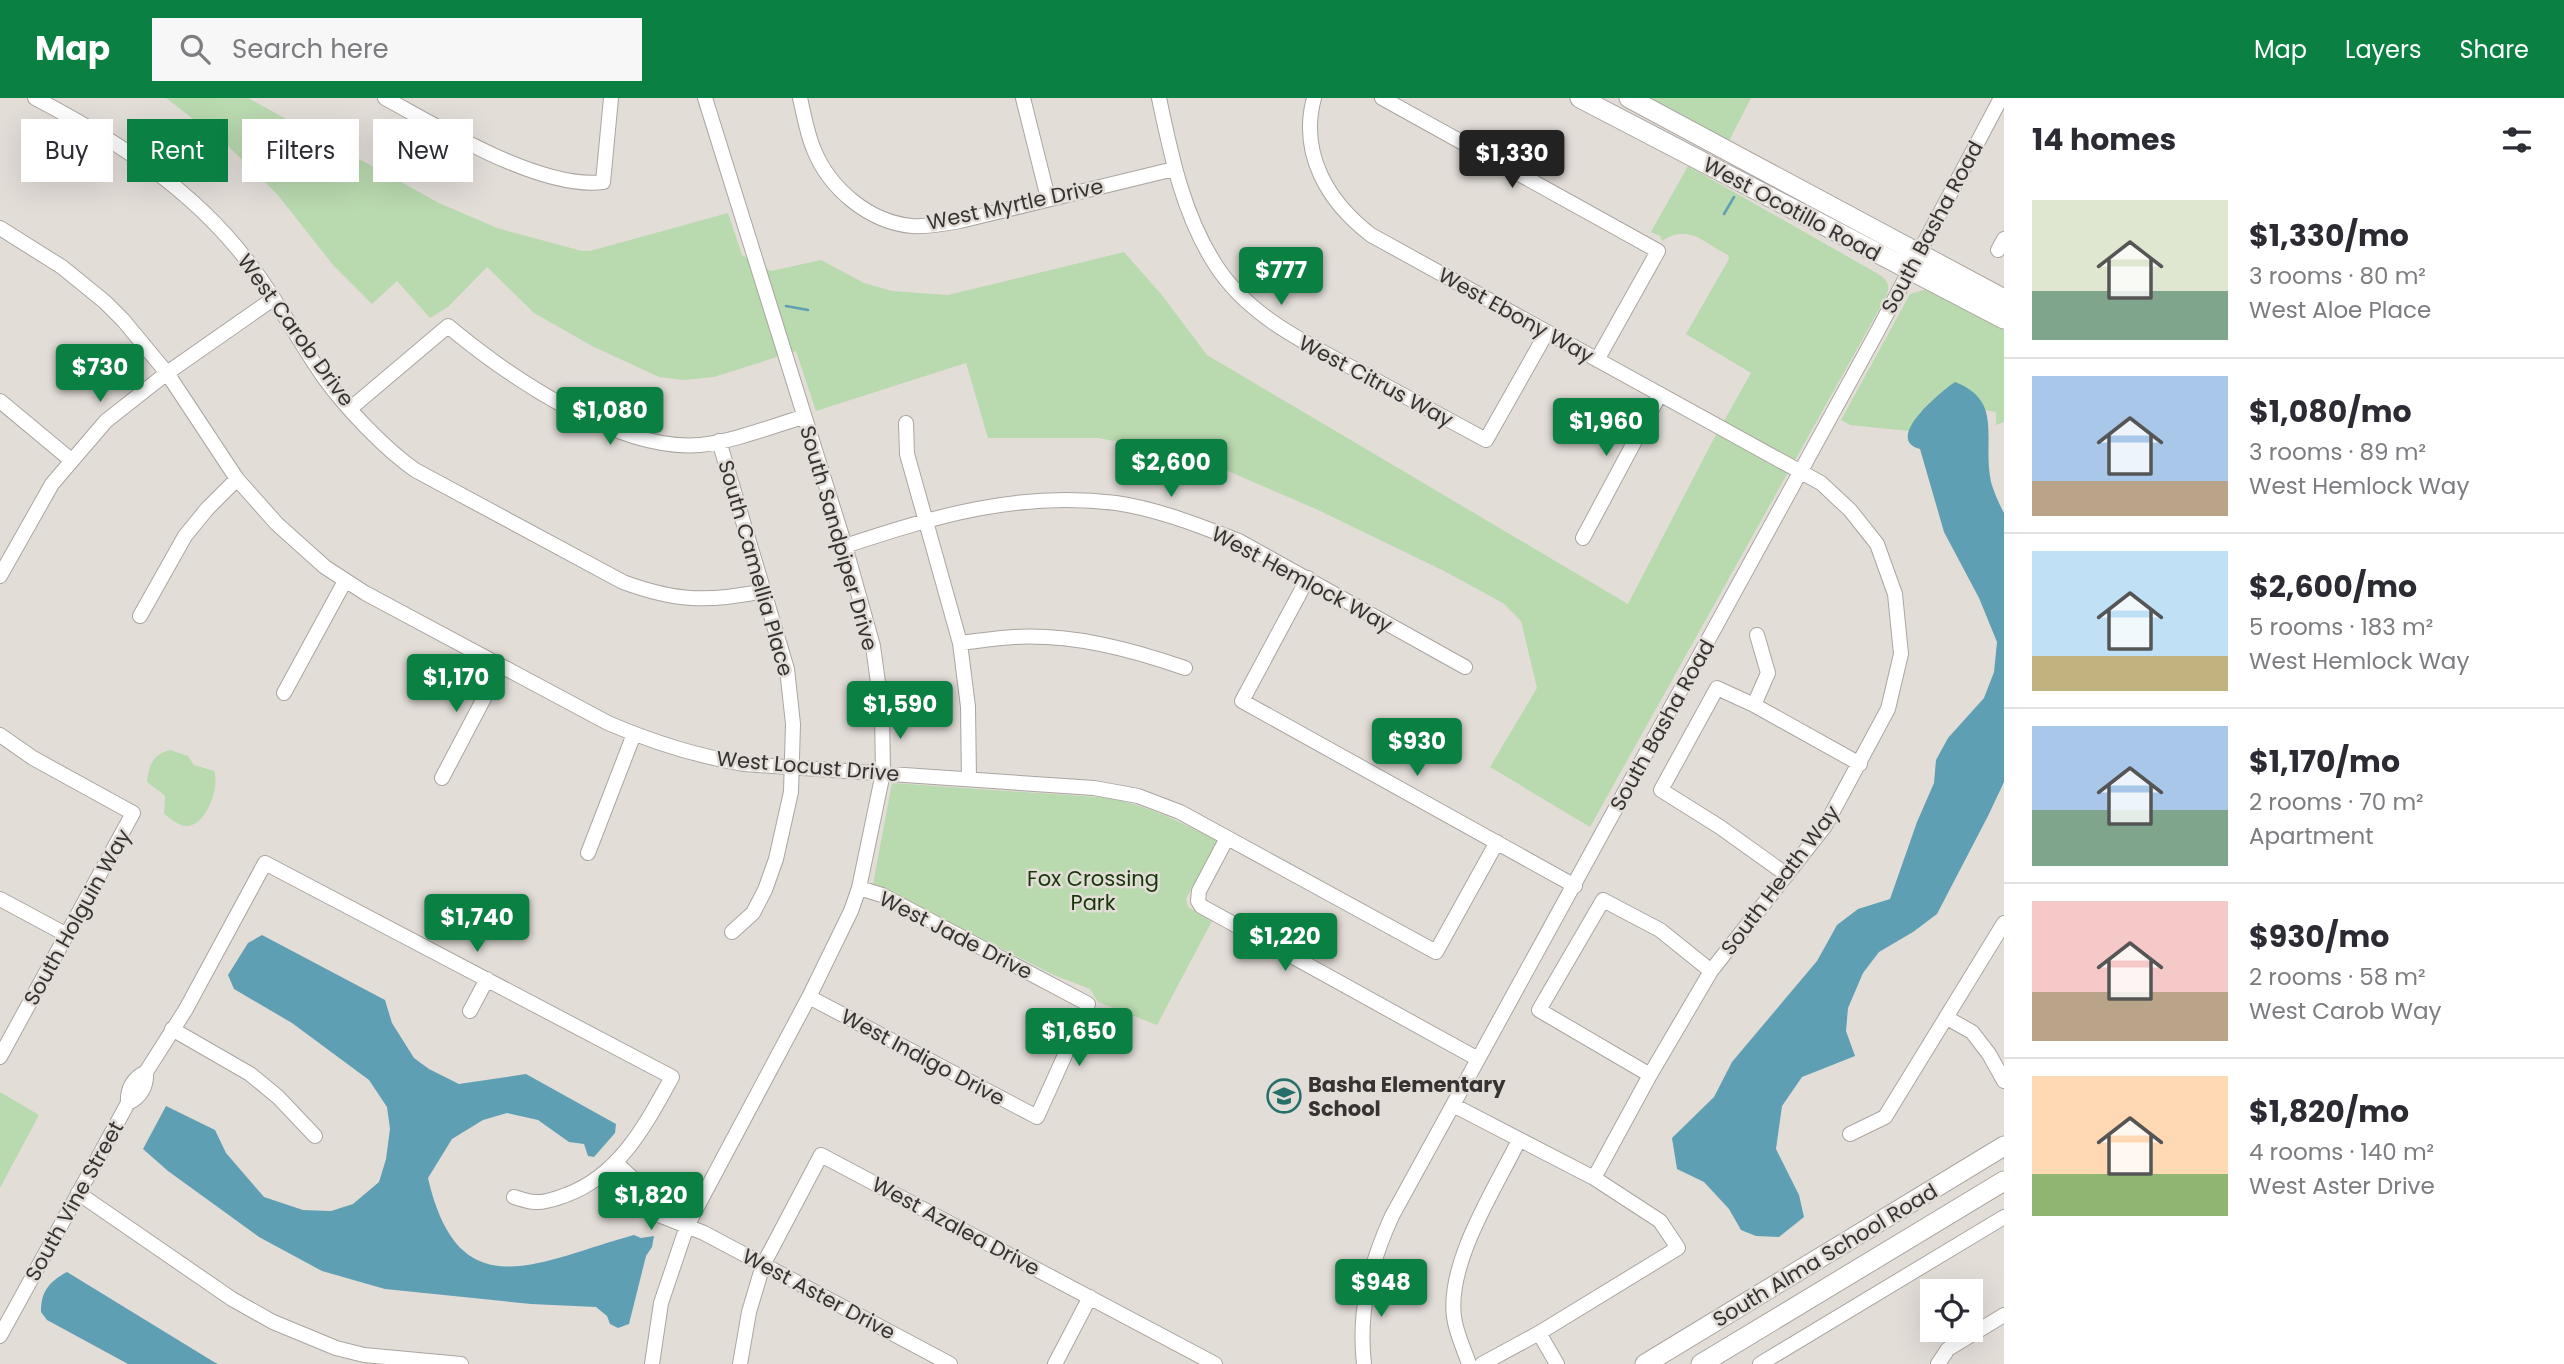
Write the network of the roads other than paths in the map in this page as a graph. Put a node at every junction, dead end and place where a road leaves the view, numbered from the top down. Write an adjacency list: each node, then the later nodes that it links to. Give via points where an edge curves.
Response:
1 (35, 98): 17 (street, West Carob Drive, via 156,171 221,229)
2 (385, 98): 3 (street, via 519,166 574,181 603,182)
3 (611, 98)
4 (705, 98): 26 (street, South Sandpiper Drive)
5 (800, 98): 14 (street, West Myrtle Drive, via 814,151 826,173 853,202 892,222 933,226)
6 (1023, 98): 14 (street)
7 (1159, 98): 13 (street, West Citrus Way)
8 (1314, 98): 20 (street, West Ebony Way, via 1312,148 1318,169 1337,205 1353,222)
9 (1382, 98): 21 (street, via 1658,251)
10 (1580, 98): 16 (main road, West Ocotillo Road)
11 (1629, 98): 16 (main road, West Ocotillo Road)
12 (2001, 98): 16 (street, South Basha Road)
13 (1174, 169): 14 (street, West Myrtle Drive); 20 (street, West Citrus Way, via 1187,209 1215,265 1258,312 1285,332 1486,440)
14 (1048, 198)
15 (0, 228): 22 (street, West Locust Drive, via 38,250 105,302)
16 (1914, 262): 18 (main road, West Ocotillo Road); 19 (main road, West Ocotillo Road); 30 (street, South Basha Road)
17 (273, 299): 22 (street); 25 (street, West Carob Drive, via 326,380)
18 (2004, 299)
19 (2004, 318)
20 (1547, 332): 21 (street, West Ebony Way)
21 (1597, 360): 23 (street, West Ebony Way)
22 (167, 373): 29 (street, via 106,421); 31 (street, West Locust Drive)
23 (1660, 394): 30 (street, West Ebony Way); 33 (street)
24 (0, 401): 29 (street)
25 (351, 408): 28 (street, via 448,326 501,369 605,426 667,444); 38 (street, West Carob Drive, via 415,470 623,582 672,597 697,599)
26 (803, 417): 28 (street); 34 (street, South Sandpiper Drive)
27 (905, 424): 32 (street, via 907,454)
28 (719, 441): 38 (street, South Camellia Place)
29 (71, 460): 35 (street)
30 (1801, 472): 49 (street, South Heath Way, via 1834,493 1877,544 1895,594 1901,654 1888,709); 58 (street, South Basha Road)
31 (237, 479): 37 (street, West Locust Drive, via 287,534); 39 (street, via 185,536)
32 (925, 520): 34 (street, West Hemlock Way); 36 (street, West Hemlock Way, via 1000,504 1117,503 1201,526); 41 (street)
33 (1583, 538)
34 (845, 546): 51 (street, South Sandpiper Drive, via 873,646)
35 (2, 567)
36 (1308, 578): 43 (street, West Hemlock Way); 55 (street, via 1242,701)
37 (345, 581): 42 (street, West Locust Drive); 45 (street)
38 (764, 591): 50 (street, South Camellia Place, via 787,669)
39 (141, 616)
40 (1757, 635): 46 (street, via 1768,673)
41 (960, 643): 44 (street, via 1015,637 1083,640); 53 (street, via 968,707)
42 (501, 666): 47 (street, West Locust Drive); 52 (street)
43 (1465, 667)
44 (1185, 668)
45 (284, 693)
46 (1754, 705): 49 (street); 57 (street, via 1717,688 1661,790)
47 (634, 734): 50 (street, West Locust Drive, via 710,758); 56 (street)
48 (0, 735): 63 (street, South Holguin Way, via 133,813)
49 (1860, 764): 57 (street, South Heath Way, via 1825,826)
50 (792, 768): 51 (street, West Locust Drive); 62 (street, South Camellia Place, via 785,826 765,890 753,913)
51 (883, 773): 53 (street, West Locust Drive); 59 (street, South Sandpiper Drive)
52 (442, 778)
53 (969, 779): 54 (street, West Locust Drive, via 1138,796)
54 (1227, 838): 55 (street, West Locust Drive, via 1436,952); 71 (street, via 1199,891 1201,906)
55 (1497, 842): 58 (street)
56 (587, 853)
57 (1787, 875): 64 (street, South Heath Way)
58 (1574, 886): 71 (street, South Basha Road)
59 (859, 888): 66 (street, South Sandpiper Drive); 75 (street, West Jade Drive, via 882,895 1088,1004)
60 (0, 899): 63 (street)
61 (2004, 923): 68 (street)
62 (732, 932)
63 (67, 935): 70 (street, South Holguin Way)
64 (1711, 971): 72 (street, South Heath Way); 72 (street, via 1660,930 1603,900 1539,1010)
65 (487, 979): 67 (street); 69 (street, South Vine Street, via 265,863); 80 (street, via 672,1077 641,1131)
66 (810, 997): 75 (street, West Indigo Drive); 86 (street, South Sandpiper Drive)
67 (470, 1011)
68 (1947, 1018): 73 (street, via 1972,1032); 76 (street, via 1885,1117)
69 (172, 1029): 77 (street, via 250,1074); 83 (street, South Vine Street, via 146,1072 137,1076 127,1094 128,1103)
70 (0, 1057)
71 (1478, 1059): 74 (street, South Basha Road)
72 (1650, 1075): 81 (street, South Heath Way)
73 (2004, 1080)
74 (1453, 1105): 78 (street); 98 (street, South Basha Road, via 1392,1216 1373,1262 1364,1311)
75 (1037, 1117)
76 (1850, 1134)
77 (314, 1136)
78 (1519, 1140): 81 (street); 99 (street, via 1457,1271 1454,1317)
79 (2004, 1146): 102 (main road, South Alma School Road)
80 (611, 1168): 84 (street, via 550,1201); 86 (street, West Aster Drive, via 651,1202 676,1209)
81 (1594, 1178): 90 (street, via 1660,1221 1678,1248)
82 (2004, 1181): 103 (main road, South Alma School Road)
83 (78, 1193): 91 (street, South Vine Street); 92 (street, via 273,1322 364,1355)
84 (514, 1197)
85 (2004, 1217): 104 (street)
86 (687, 1226): 87 (street, West Aster Drive); 93 (street, South Sandpiper Drive, via 662,1303)
87 (763, 1265): 88 (street, West Azalea Drive, via 821,1155); 94 (street); 95 (street, West Aster Drive)
88 (1090, 1297): 96 (street); 97 (street, West Azalea Drive)
89 (2004, 1315): 105 (street, via 1948,1349)
90 (1539, 1333): 100 (street); 101 (street)
91 (0, 1336)
92 (461, 1364)
93 (652, 1364)
94 (740, 1364)
95 (950, 1364)
96 (1055, 1364)
97 (1215, 1364)
98 (1364, 1364)
99 (1469, 1364)
100 (1482, 1364)
101 (1557, 1364)
102 (1645, 1364)
103 (1701, 1364)
104 (1760, 1364)
105 (1938, 1364)

